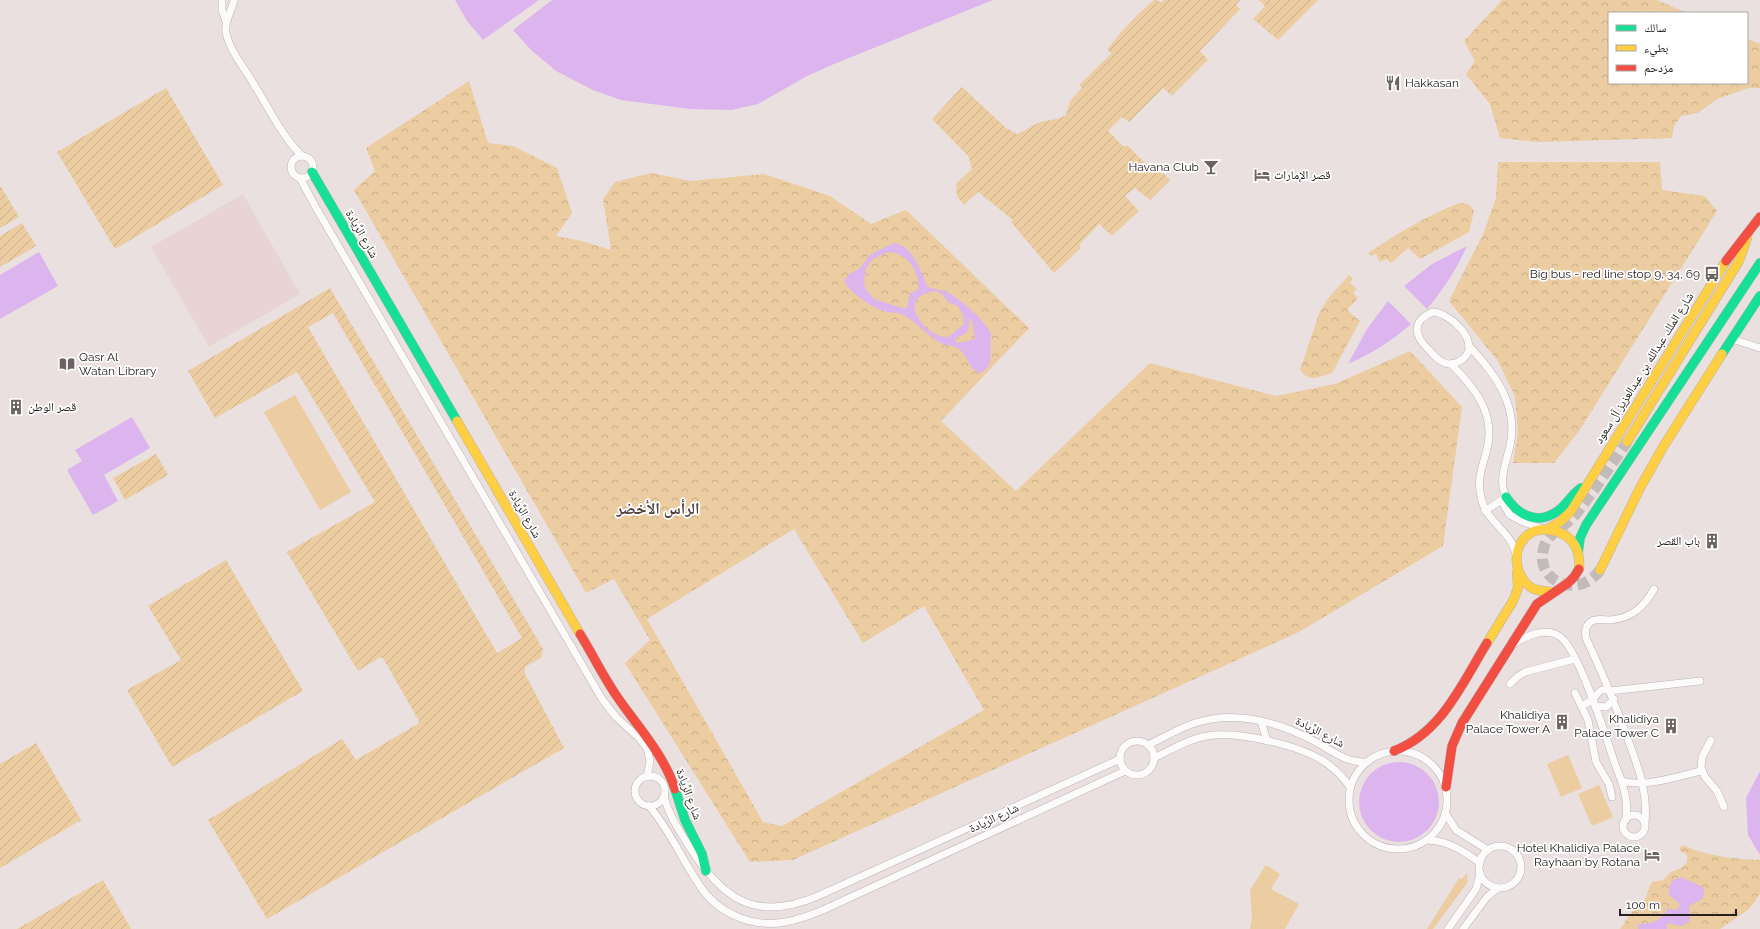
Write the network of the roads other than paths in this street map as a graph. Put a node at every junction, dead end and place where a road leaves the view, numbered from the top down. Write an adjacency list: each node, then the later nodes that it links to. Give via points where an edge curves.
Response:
1 (222, 0): 3 (street)
2 (234, 0): 3 (street)
3 (226, 22): 4 (street, via 226,31 236,54)
4 (288, 142): 5 (street); 6 (street)
5 (302, 156): 6 (street); 7 (street, via 311,160)
6 (293, 161): 8 (street, via 292,171)
7 (312, 172): 8 (street, via 307,177); 64 (street, شارع الرِّيادة, via 614,691 671,776 685,820 702,854)
8 (300, 178): 48 (street, via 602,699 647,748 650,761)
9 (1760, 217): 10 (street, شارع الملك عبدالله بن عبدالعزيز آل سعود)
10 (1748, 235): 17 (street, via 1739,261); 18 (street, شارع الملك عبدالله بن عبدالعزيز آل سعود, via 1725,262)
11 (1760, 263): 22 (street, via 1586,524 1580,538)
12 (1760, 296): 13 (street)
13 (1732, 339): 15 (street); 24 (street, via 1652,467)
14 (1469, 346): 16 (street, via 1463,358); 16 (street, via 1468,338 1447,316 1433,312 1424,316 1417,328 1420,342 1443,363); 19 (street, via 1494,375 1503,389 1508,404 1512,432 1503,472)
15 (1760, 348)
16 (1451, 364): 20 (street, via 1477,393 1488,420 1488,444 1479,474)
17 (1627, 442)
18 (1585, 486): 19 (street, via 1574,492 1559,510 1543,518 1530,518 1521,514); 21 (street, شارع الملك عبدالله بن عبدالعزيز آل سعود, via 1568,517)
19 (1503, 498): 20 (street); 21 (street, via 1510,514 1521,521)
20 (1485, 511): 23 (street, via 1509,538)
21 (1545, 529): 22 (street, via 1558,531 1567,536); 23 (street, via 1527,536)
22 (1578, 553): 27 (street, via 1578,569 1573,579 1564,587)
23 (1516, 555): 25 (street)
24 (1600, 570)
25 (1517, 571): 27 (street, via 1524,582 1533,589); 41 (street, via 1518,588 1513,601 1445,712 1422,737)
26 (1654, 589): 32 (street, via 1647,602 1637,611 1618,619 1598,619 1587,626 1586,638)
27 (1552, 592): 28 (street, via 1537,604)
28 (1510, 647): 29 (street, via 1526,637 1552,633 1560,636); 53 (street, via 1454,737 1449,754)
29 (1575, 659): 31 (street, via 1525,672); 35 (street)
30 (1700, 681): 32 (street)
31 (1510, 684)
32 (1610, 691): 34 (street); 35 (street, via 1598,692)
33 (1575, 693): 36 (street)
34 (1614, 699): 35 (street, via 1606,707); 51 (street)
35 (1594, 703): 36 (street); 47 (street)
36 (1583, 705): 49 (street, via 1596,762)
37 (1260, 721): 39 (street); 40 (street, شارع الرِّيادة, via 1229,717 1208,720 1187,726); 44 (street, شارع الرِّيادة, via 1299,733 1346,759)
38 (1711, 740): 46 (street, via 1701,760)
39 (1267, 741): 42 (street, شارع الرِّيادة, via 1231,735 1206,736); 52 (street, شارع الرِّيادة, via 1321,760 1339,773)
40 (1148, 745): 42 (street); 43 (street, via 1140,742 1127,744)
41 (1394, 751): 44 (street); 53 (street, via 1404,751 1422,757 1437,770)
42 (1154, 758): 45 (street, via 1151,768 1143,774 1134,775)
43 (1120, 759): 45 (street); 64 (street, شارع الرِّيادة, via 792,906 767,908 744,902 728,893)
44 (1366, 762): 52 (street)
45 (1125, 770): 56 (street, شارع الرِّيادة, via 823,910 778,923 760,923 743,919 712,901 700,887 662,822)
46 (1701, 771): 51 (street); 57 (street, via 1717,791)
47 (1618, 774): 49 (street); 50 (street)
48 (648, 777): 54 (street, via 656,778 663,784); 56 (street, via 638,783 636,796)
49 (1607, 780): 55 (street)
50 (1622, 781): 51 (street, via 1631,784); 59 (street, via 1627,804)
51 (1643, 783): 60 (street)
52 (1350, 787): 61 (street, via 1350,814 1358,830 1371,842 1380,847 1400,850)
53 (1446, 787): 58 (street)
54 (664, 796): 56 (street, via 657,804); 64 (street, شارع الرِّيادة, via 672,819)
55 (1612, 797)
56 (649, 806)
57 (1724, 807)
58 (1446, 814): 61 (street, via 1436,833); 62 (street, via 1456,830)
59 (1626, 820): 60 (street, via 1635,815 1641,817); 60 (street, via 1625,830 1633,836 1642,833)
60 (1645, 823)
61 (1428, 840): 63 (street, via 1454,846)
62 (1488, 850): 63 (street); 66 (street, via 1506,847 1515,853 1520,862 1520,873 1517,878 1509,885)
63 (1480, 863): 65 (street)
64 (706, 871)
65 (1480, 874): 66 (street, via 1487,884); 67 (street, via 1479,885 1474,894)
66 (1498, 888): 68 (street, via 1487,897)
67 (1448, 929)
68 (1463, 929)

